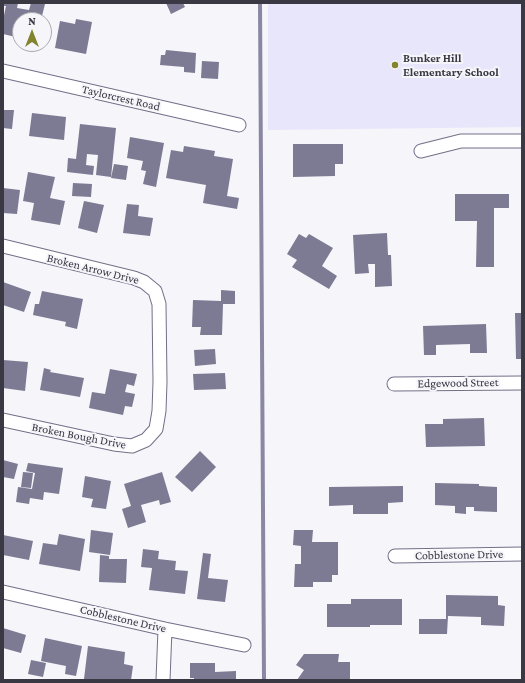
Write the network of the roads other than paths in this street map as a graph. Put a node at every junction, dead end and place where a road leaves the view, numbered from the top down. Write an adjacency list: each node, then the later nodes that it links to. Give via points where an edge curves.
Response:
1 (3, 71): 2 (street, Taylorcrest Road)
2 (239, 124)
3 (522, 141): 4 (street, via 461,141)
4 (421, 151)
5 (3, 246): 6 (street, Broken Arrow Drive, via 144,282 155,291 159,304)
6 (160, 364): 9 (street, Broken Bough Drive, via 156,429 146,440 132,446)
7 (522, 383): 8 (street, Edgewood Street)
8 (394, 384)
9 (3, 420)
10 (522, 554): 11 (street, Cobblestone Drive)
11 (395, 556)
12 (3, 592): 13 (street, Cobblestone Drive)
13 (165, 629): 14 (street, Cobblestone Drive); 15 (street)
14 (244, 645)
15 (163, 680)

